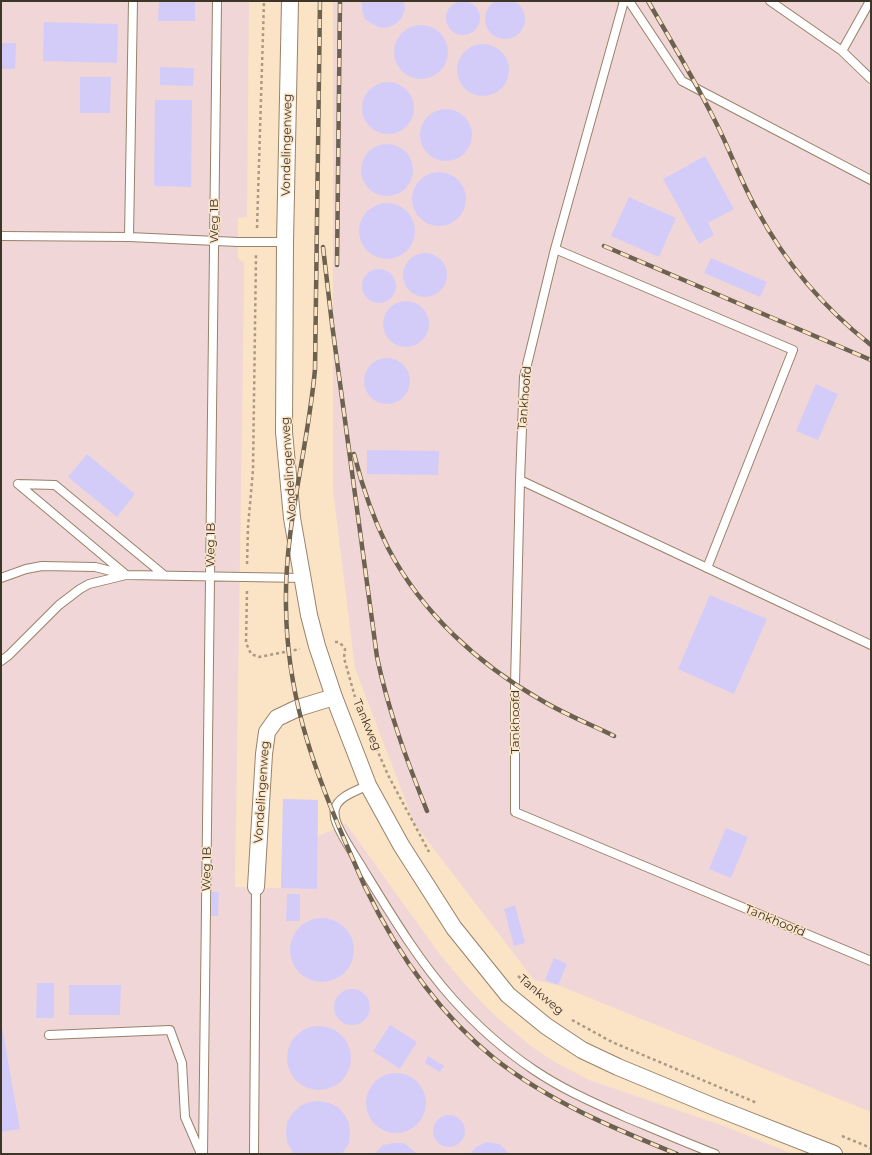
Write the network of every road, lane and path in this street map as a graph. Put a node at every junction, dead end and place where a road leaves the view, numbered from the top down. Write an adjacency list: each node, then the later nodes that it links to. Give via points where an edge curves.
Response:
1 (134, 1): 12 (lane)
2 (217, 1): 13 (lane, Weg 1B)
3 (290, 1): 14 (street, Vondelingenweg)
4 (624, 1): 15 (lane, Tankhoofd)
5 (629, 1): 10 (lane, via 682,81)
6 (770, 1): 8 (lane)
7 (870, 1): 8 (lane)
8 (842, 51): 9 (lane)
9 (871, 79)
10 (871, 180)
11 (1, 236): 12 (lane)
12 (129, 237): 13 (lane)
13 (214, 241): 14 (lane); 20 (lane, Weg 1B)
14 (285, 242): 22 (street, Vondelingenweg, via 284,432 292,518)
15 (555, 249): 16 (lane, Tankhoofd, via 524,377); 17 (lane, via 793,350)
16 (520, 480): 17 (lane); 32 (lane, Tankhoofd, via 515,812)
17 (708, 568): 23 (lane)
18 (126, 575): 19 (lane); 19 (lane, via 18,484 55,485); 21 (lane, via 95,567 42,566); 24 (lane, via 89,584 80,589)
19 (164, 575): 20 (lane)
20 (211, 576): 22 (lane); 40 (lane, Weg 1B)
21 (1, 578)
22 (303, 578): 26 (street, Vondelingenweg, via 317,646)
23 (871, 645)
24 (1, 661)
25 (352, 687): 27 (path, Tankweg)
26 (334, 697): 29 (street, Tankweg); 31 (street, Vondelingenweg, via 298,708 277,718 267,732)
27 (356, 699)
28 (360, 710): 30 (path, Tankweg, via 388,775)
29 (368, 785): 42 (lane, via 337,804 335,818 407,938 452,998 504,1049 535,1071 593,1102); 43 (street, Tankweg, via 401,845 454,928 508,996 582,1050)
30 (432, 857)
31 (256, 887): 41 (lane)
32 (871, 961)
33 (516, 974): 34 (path, Tankweg)
34 (564, 1015)
35 (571, 1019): 37 (path, Tankweg, via 612,1042)
36 (49, 1035): 40 (lane, via 170,1030 182,1062 185,1117)
37 (759, 1103)
38 (836, 1134): 39 (path)
39 (871, 1148)
40 (202, 1154)
41 (254, 1154)
42 (715, 1154)
43 (834, 1154)

